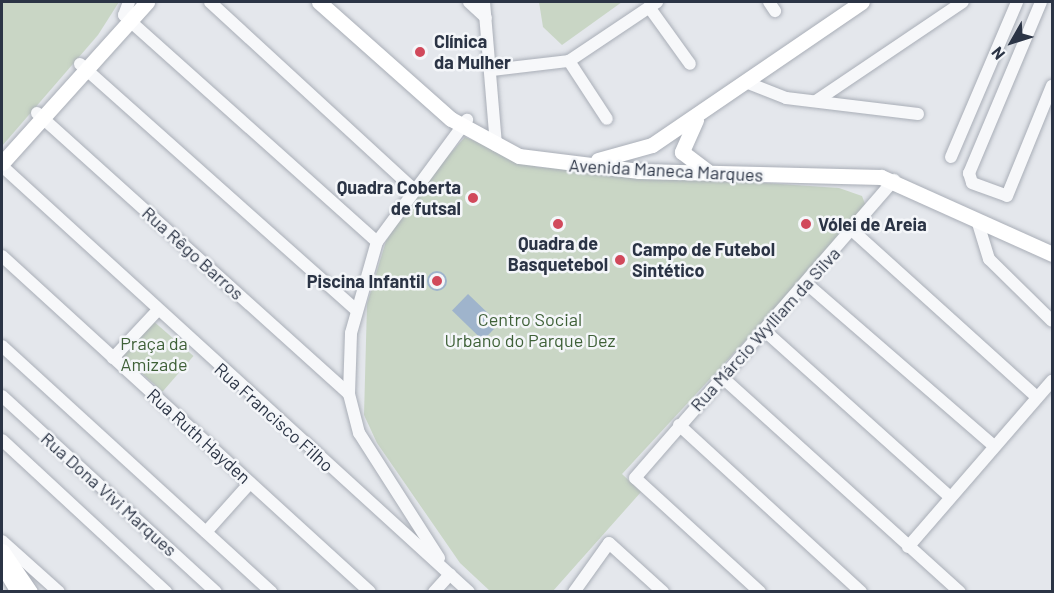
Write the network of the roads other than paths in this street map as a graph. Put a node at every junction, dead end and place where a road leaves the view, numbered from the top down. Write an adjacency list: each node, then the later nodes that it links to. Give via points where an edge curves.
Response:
1 (136, 2): 13 (main road)
2 (147, 2): 13 (main road)
3 (210, 2): 33 (street)
4 (319, 2): 26 (main road, Avenida Maneca Marques)
5 (333, 2): 26 (main road, Avenida Maneca Marques)
6 (469, 2): 14 (street)
7 (484, 2): 14 (street)
8 (862, 2): 19 (main road, Avenida Maneca Marques)
9 (963, 2): 21 (street)
10 (1017, 2): 29 (street)
11 (1041, 2): 20 (street, via 969,173 972,183 1007,196)
12 (653, 4): 15 (street); 16 (street)
13 (127, 13): 17 (main road); 36 (street)
14 (486, 18): 18 (street)
15 (569, 61): 18 (street); 25 (street)
16 (690, 64)
17 (82, 67): 23 (main road); 40 (street)
18 (492, 70): 27 (street)
19 (748, 83): 21 (street, via 786,98); 24 (main road, Avenida Maneca Marques)
20 (1053, 86)
21 (816, 101): 22 (street)
22 (918, 114)
23 (40, 115): 28 (main road); 30 (main road); 48 (street, Rua Rêgo Barros)
24 (698, 117): 27 (main road, Avenida Maneca Marques, via 644,149 609,160 553,157); 31 (main road, via 682,152 689,163)
25 (607, 119)
26 (464, 123): 27 (main road, Avenida Maneca Marques); 33 (street)
27 (496, 141): 31 (main road, Avenida Maneca Marques, via 551,164)
28 (2, 152)
29 (951, 157)
30 (2, 164): 41 (street, Rua Francisco Filho)
31 (713, 174): 32 (main road, Avenida Maneca Marques)
32 (894, 180): 34 (main road, Avenida Maneca Marques); 35 (street, Rua Márcio Wylliam da Silva)
33 (412, 188): 36 (street)
34 (977, 220): 37 (main road, Avenida Maneca Marques); 42 (street, via 989,259)
35 (853, 231): 39 (street, Rua Márcio Wylliam da Silva); 50 (street)
36 (377, 242): 40 (street)
37 (1053, 254)
38 (2, 256): 45 (street, Rua Ruth Hayden)
39 (807, 284): 43 (street, Rua Márcio Wylliam da Silva); 53 (street)
40 (355, 309): 48 (street)
41 (156, 312): 45 (street); 61 (street, Rua Francisco Filho)
42 (1053, 321)
43 (765, 331): 46 (street, Rua Márcio Wylliam da Silva); 55 (street)
44 (2, 346): 56 (street)
45 (113, 358): 54 (street, Rua Ruth Hayden)
46 (723, 378): 51 (street, Rua Márcio Wylliam da Silva); 58 (street)
47 (1053, 381): 50 (street)
48 (350, 394): 61 (street, via 369,452)
49 (2, 396): 66 (street, Rua Dona Vivi Marques)
50 (1037, 398): 53 (street)
51 (679, 425): 73 (street, Rua Márcio Wylliam da Silva, via 635,478); 74 (street)
52 (2, 440): 65 (street)
53 (994, 446): 55 (street)
54 (250, 483): 56 (street); 68 (street, Rua Ruth Hayden)
55 (950, 496): 58 (street)
56 (206, 532): 67 (street)
57 (2, 541): 64 (street)
58 (908, 547): 75 (street)
59 (2, 551): 63 (main road)
60 (2, 565): 62 (main road)
61 (450, 574): 69 (street); 70 (street, Rua Francisco Filho)
62 (18, 591)
63 (30, 591)
64 (59, 591)
65 (166, 591)
66 (216, 591)
67 (271, 591)
68 (370, 591)
69 (434, 591)
70 (469, 591)
71 (574, 591): 72 (street, via 609,543)
72 (663, 591)
73 (760, 591)
74 (861, 591)
75 (960, 591)

